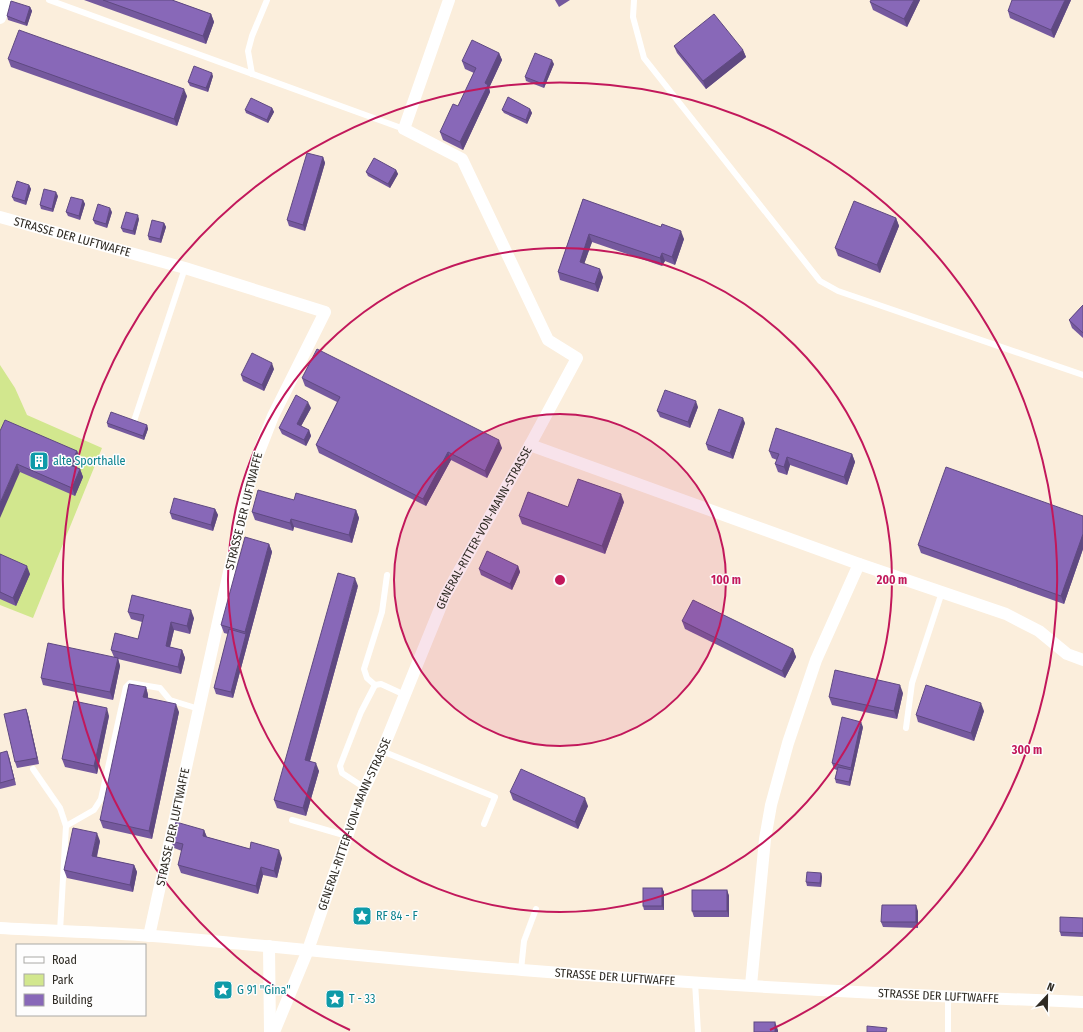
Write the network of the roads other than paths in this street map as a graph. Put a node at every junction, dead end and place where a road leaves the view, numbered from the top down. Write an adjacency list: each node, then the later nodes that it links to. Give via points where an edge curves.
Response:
1 (6, 0): 6 (street)
2 (49, 0): 7 (lane)
3 (267, 0): 7 (lane, via 248,51)
4 (449, 0): 8 (street)
5 (634, 0): 11 (lane, via 633,17 644,58 820,280 838,291)
6 (0, 18)
7 (252, 74): 8 (lane)
8 (404, 129): 13 (street, via 462,159 548,340 576,358)
9 (0, 217): 10 (street, STRASSE DER LUFTWAFFE)
10 (185, 268): 12 (lane); 20 (street, STRASSE DER LUFTWAFFE, via 325,312 273,416 251,472)
11 (1083, 375)
12 (134, 421)
13 (530, 445): 14 (street, GENERAL-RITTER-VON-MANN-STRASSE); 19 (street, GENERAL-RITTER-VON-MANN-STRASSE, via 445,596)
14 (859, 564): 16 (street, GENERAL-RITTER-VON-MANN-STRASSE); 37 (street, via 816,660 788,742 771,805 765,839)
15 (387, 575): 18 (lane, via 382,612 364,669 367,678)
16 (942, 592): 17 (street, GENERAL-RITTER-VON-MANN-STRASSE, via 1006,614 1039,631 1067,654); 21 (lane, via 912,683)
17 (1083, 660)
18 (375, 685): 19 (lane, via 381,684); 24 (lane, via 361,712 340,766 342,773)
19 (405, 695): 22 (street, GENERAL-RITTER-VON-MANN-STRASSE)
20 (199, 709): 27 (lane, via 170,700 160,688 130,683 126,687 101,799 94,810); 32 (street, STRASSE DER LUFTWAFFE)
21 (906, 728)
22 (382, 751): 24 (street, GENERAL-RITTER-VON-MANN-STRASSE); 26 (lane, via 495,797)
23 (33, 769): 27 (lane, via 60,808)
24 (365, 788): 28 (street, GENERAL-RITTER-VON-MANN-STRASSE)
25 (292, 820): 28 (lane)
26 (484, 824)
27 (66, 826): 31 (lane)
28 (347, 836): 34 (street, GENERAL-RITTER-VON-MANN-STRASSE)
29 (536, 909): 35 (lane, via 524,941)
30 (0, 928): 31 (street, STRASSE DER LUFTWAFFE)
31 (60, 931): 32 (street, STRASSE DER LUFTWAFFE)
32 (149, 936): 33 (street, STRASSE DER LUFTWAFFE)
33 (269, 946): 34 (street, STRASSE DER LUFTWAFFE); 40 (street)
34 (308, 950): 35 (street, STRASSE DER LUFTWAFFE); 41 (street, GENERAL-RITTER-VON-MANN-STRASSE)
35 (521, 970): 36 (street, STRASSE DER LUFTWAFFE)
36 (694, 982): 37 (street, STRASSE DER LUFTWAFFE); 42 (lane)
37 (751, 985): 38 (street, STRASSE DER LUFTWAFFE, via 832,992)
38 (948, 997): 39 (street, STRASSE DER LUFTWAFFE); 43 (lane)
39 (1083, 1002)
40 (270, 1032)
41 (274, 1032)
42 (698, 1032)
43 (948, 1032)

